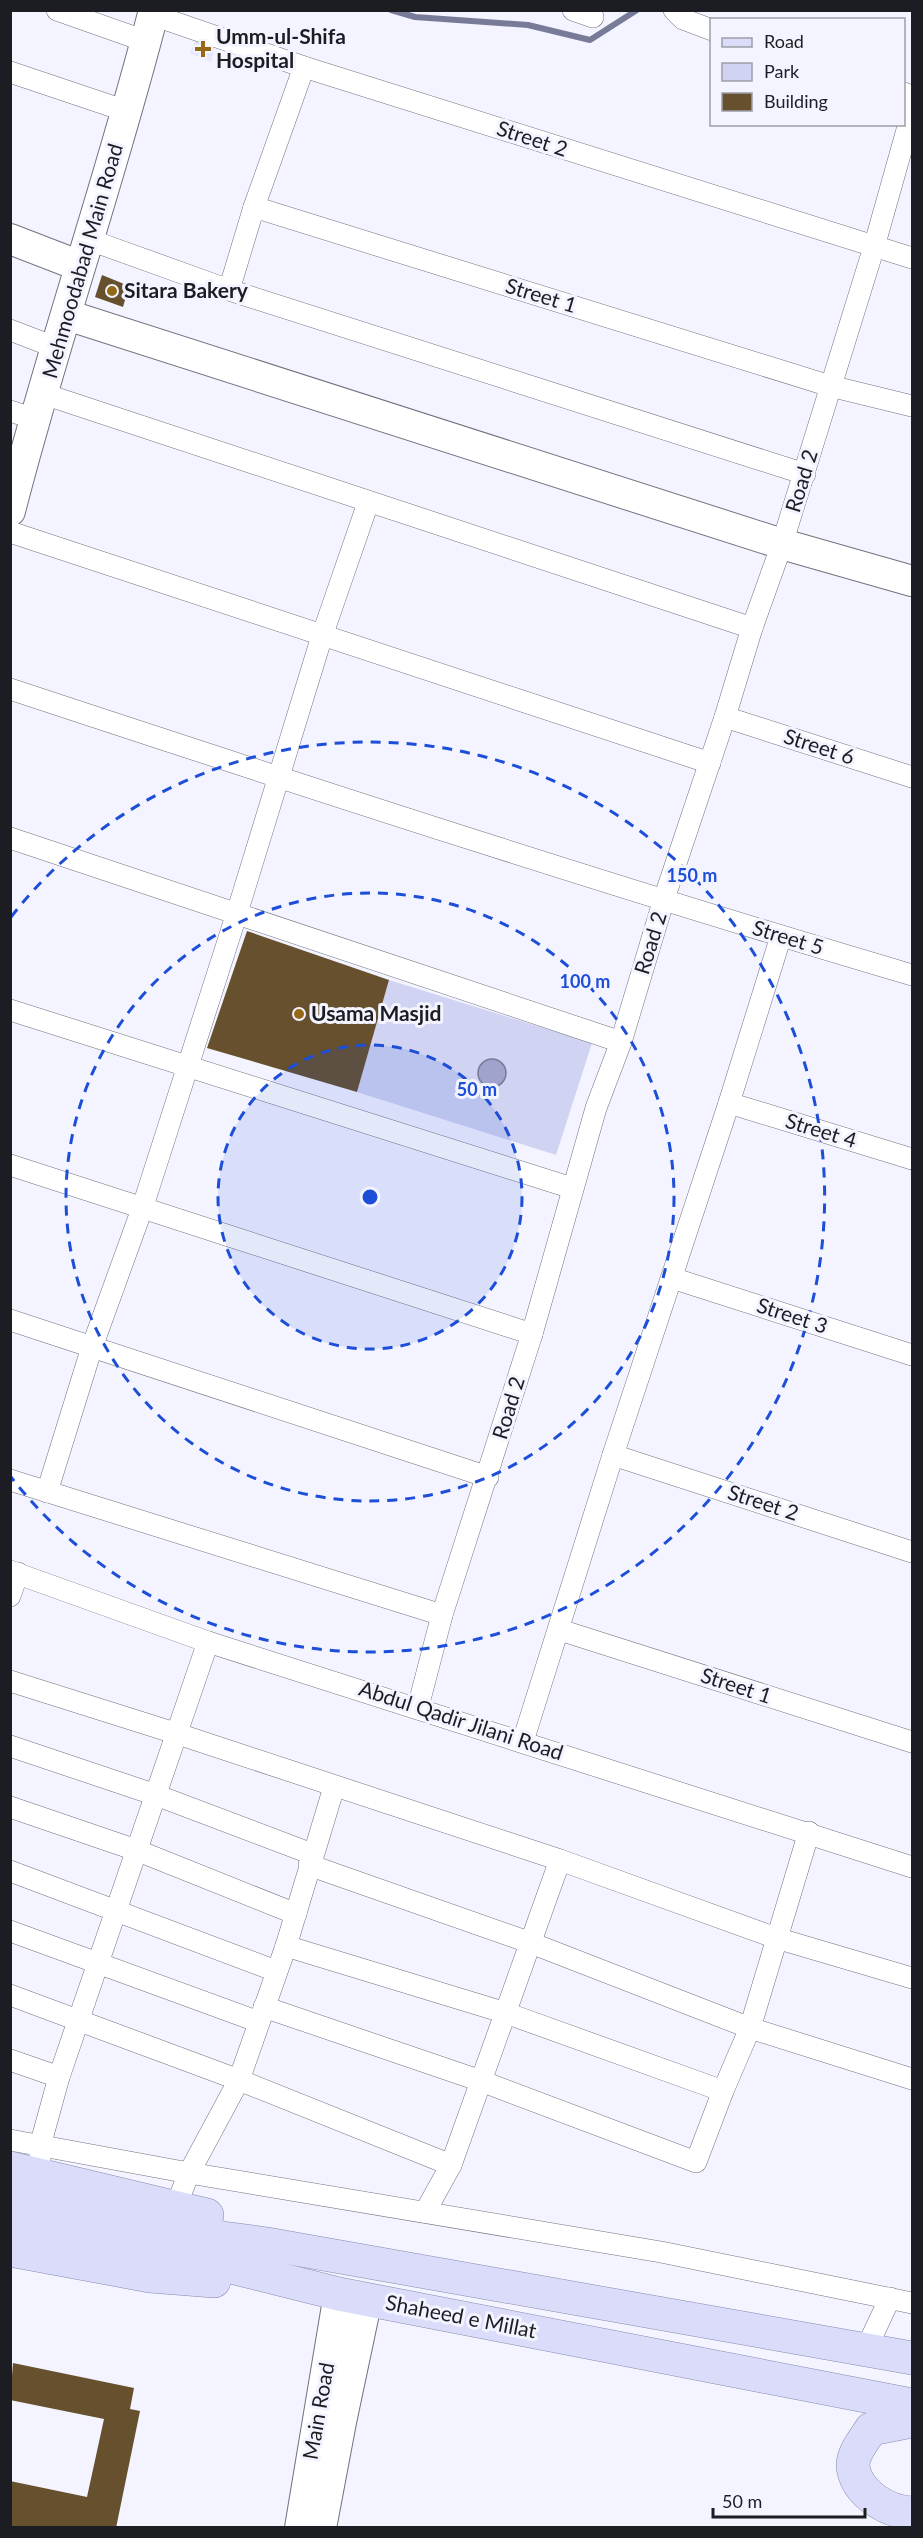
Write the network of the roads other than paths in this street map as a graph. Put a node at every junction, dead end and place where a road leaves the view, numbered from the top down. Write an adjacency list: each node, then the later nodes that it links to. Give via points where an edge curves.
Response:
1 (57, 10): 3 (street, Street 2)
2 (674, 10): 4 (street, via 683,19)
3 (151, 22): 5 (street, Street 2); 7 (main road, Mehmoodabad Main Road)
4 (710, 30)
5 (304, 67): 9 (street); 11 (street, Street 2)
6 (10, 72): 7 (street)
7 (126, 111): 12 (main road, Mehmoodabad Main Road)
8 (912, 112): 11 (street, Road 2)
9 (254, 207): 14 (street); 18 (street, Street 1)
10 (10, 239): 12 (main road)
11 (874, 247): 13 (street, Street 2); 18 (street, Road 2)
12 (85, 253): 14 (street); 15 (main road, Mehmoodabad Main Road)
13 (912, 258)
14 (229, 290): 21 (street)
15 (67, 315): 17 (main road, Mehmoodabad Main Road); 25 (main road)
16 (10, 330): 17 (street)
17 (57, 348): 20 (main road, Mehmoodabad Main Road)
18 (830, 386): 19 (street, Street 1); 21 (street, Road 2)
19 (912, 406)
20 (30, 408): 22 (street); 23 (main road, Mehmoodabad Main Road)
21 (805, 474): 25 (street, Road 2)
22 (368, 503): 27 (street); 28 (street)
23 (11, 505)
24 (10, 532): 28 (street)
25 (782, 544): 26 (main road); 27 (street, Road 2)
26 (912, 581)
27 (752, 628): 30 (street, Road 2)
28 (322, 636): 31 (street); 33 (street)
29 (10, 689): 33 (street, Street 5)
30 (725, 717): 31 (street, Road 2); 32 (street, Street 6)
31 (710, 763): 35 (street, Road 2)
32 (912, 777)
33 (280, 778): 35 (street, Street 5); 36 (street)
34 (10, 838): 36 (street)
35 (664, 899): 37 (street, Street 5); 40 (street, Road 2)
36 (237, 913): 40 (street); 41 (street)
37 (781, 936): 38 (street, Street 5); 42 (street)
38 (912, 975)
39 (10, 1010): 41 (street)
40 (621, 1042): 45 (street, Road 2)
41 (187, 1067): 45 (street); 46 (street)
42 (729, 1103): 43 (street, Street 4); 47 (street)
43 (912, 1159)
44 (10, 1165): 46 (street)
45 (572, 1188): 49 (street, Road 2)
46 (142, 1209): 49 (street); 50 (street)
47 (672, 1278): 51 (street, Street 3); 52 (street)
48 (10, 1320): 50 (street)
49 (532, 1334): 53 (street, Road 2)
50 (92, 1347): 53 (street); 55 (street)
51 (912, 1354)
52 (613, 1455): 56 (street, Street 2); 60 (street)
53 (488, 1477): 59 (street, Road 2)
54 (10, 1480): 55 (street)
55 (47, 1492): 59 (street)
56 (912, 1552)
57 (14, 1572): 58 (street); 61 (street, Abdul Qadir Jilani Road)
58 (10, 1596)
59 (442, 1615): 63 (street, Road 2)
60 (560, 1630): 65 (street); 66 (street, Street 1)
61 (208, 1642): 63 (street, Abdul Qadir Jilani Road); 64 (street)
62 (10, 1681): 64 (street)
63 (418, 1707): 65 (street, Abdul Qadir Jilani Road)
64 (178, 1734): 68 (street); 69 (street)
65 (523, 1741): 71 (street, Abdul Qadir Jilani Road)
66 (912, 1742)
67 (10, 1746): 69 (street)
68 (334, 1787): 73 (street); 74 (street)
69 (156, 1795): 72 (street); 73 (street)
70 (10, 1807): 72 (street)
71 (809, 1832): 75 (street, Abdul Qadir Jilani Road); 80 (street)
72 (136, 1850): 77 (street); 78 (street)
73 (311, 1860): 78 (street); 81 (street)
74 (560, 1860): 80 (street); 81 (street)
75 (912, 1867)
76 (10, 1871): 77 (street)
77 (116, 1910): 83 (street); 84 (street)
78 (296, 1914): 82 (street)
79 (10, 1931): 83 (street)
80 (776, 1938): 85 (street); 90 (street)
81 (531, 1943): 87 (street); 90 (street)
82 (286, 1946): 84 (street); 87 (street)
83 (98, 1962): 88 (street); 89 (street)
84 (276, 1971): 88 (street)
85 (912, 1978)
86 (10, 1995): 89 (street)
87 (506, 2013): 95 (street); 96 (street)
88 (261, 2015): 94 (street); 95 (street)
89 (80, 2020): 92 (street); 94 (street)
90 (750, 2028): 93 (street); 96 (street)
91 (10, 2060): 92 (street)
92 (59, 2077): 98 (street)
93 (912, 2079)
94 (239, 2080): 99 (street); 100 (street)
95 (481, 2081): 96 (street, via 696,2162); 99 (street)
96 (723, 2091)
97 (10, 2140): 98 (street)
98 (30, 2163): 100 (street); 102 (main road)
99 (451, 2165): 103 (street)
100 (189, 2173): 102 (street); 103 (street)
101 (10, 2197): 106 (main road, Shaheed e Millat)
102 (176, 2206): 107 (main road, via 238,2223)
103 (425, 2212): 109 (street, via 661,2252)
104 (10, 2222): 106 (main road, Shaheed e Millat)
105 (10, 2250): 107 (main road, via 150,2276 243,2284)
106 (221, 2251): 107 (main road, Shaheed e Millat)
107 (268, 2259): 108 (main road, Shaheed e Millat); 111 (main road, Shaheed e Millat)
108 (353, 2296): 113 (main road, Shaheed e Millat); 114 (main road, Main Road)
109 (890, 2298): 110 (street); 111 (street)
110 (912, 2302)
111 (866, 2349): 112 (main road, Shaheed e Millat)
112 (912, 2358)
113 (912, 2405)
114 (329, 2420): 117 (main road, Main Road); 118 (main road, Main Road)
115 (912, 2421): 116 (main road, via 871,2429 853,2466 860,2487 872,2498)
116 (912, 2513)
117 (300, 2528)
118 (321, 2528)

